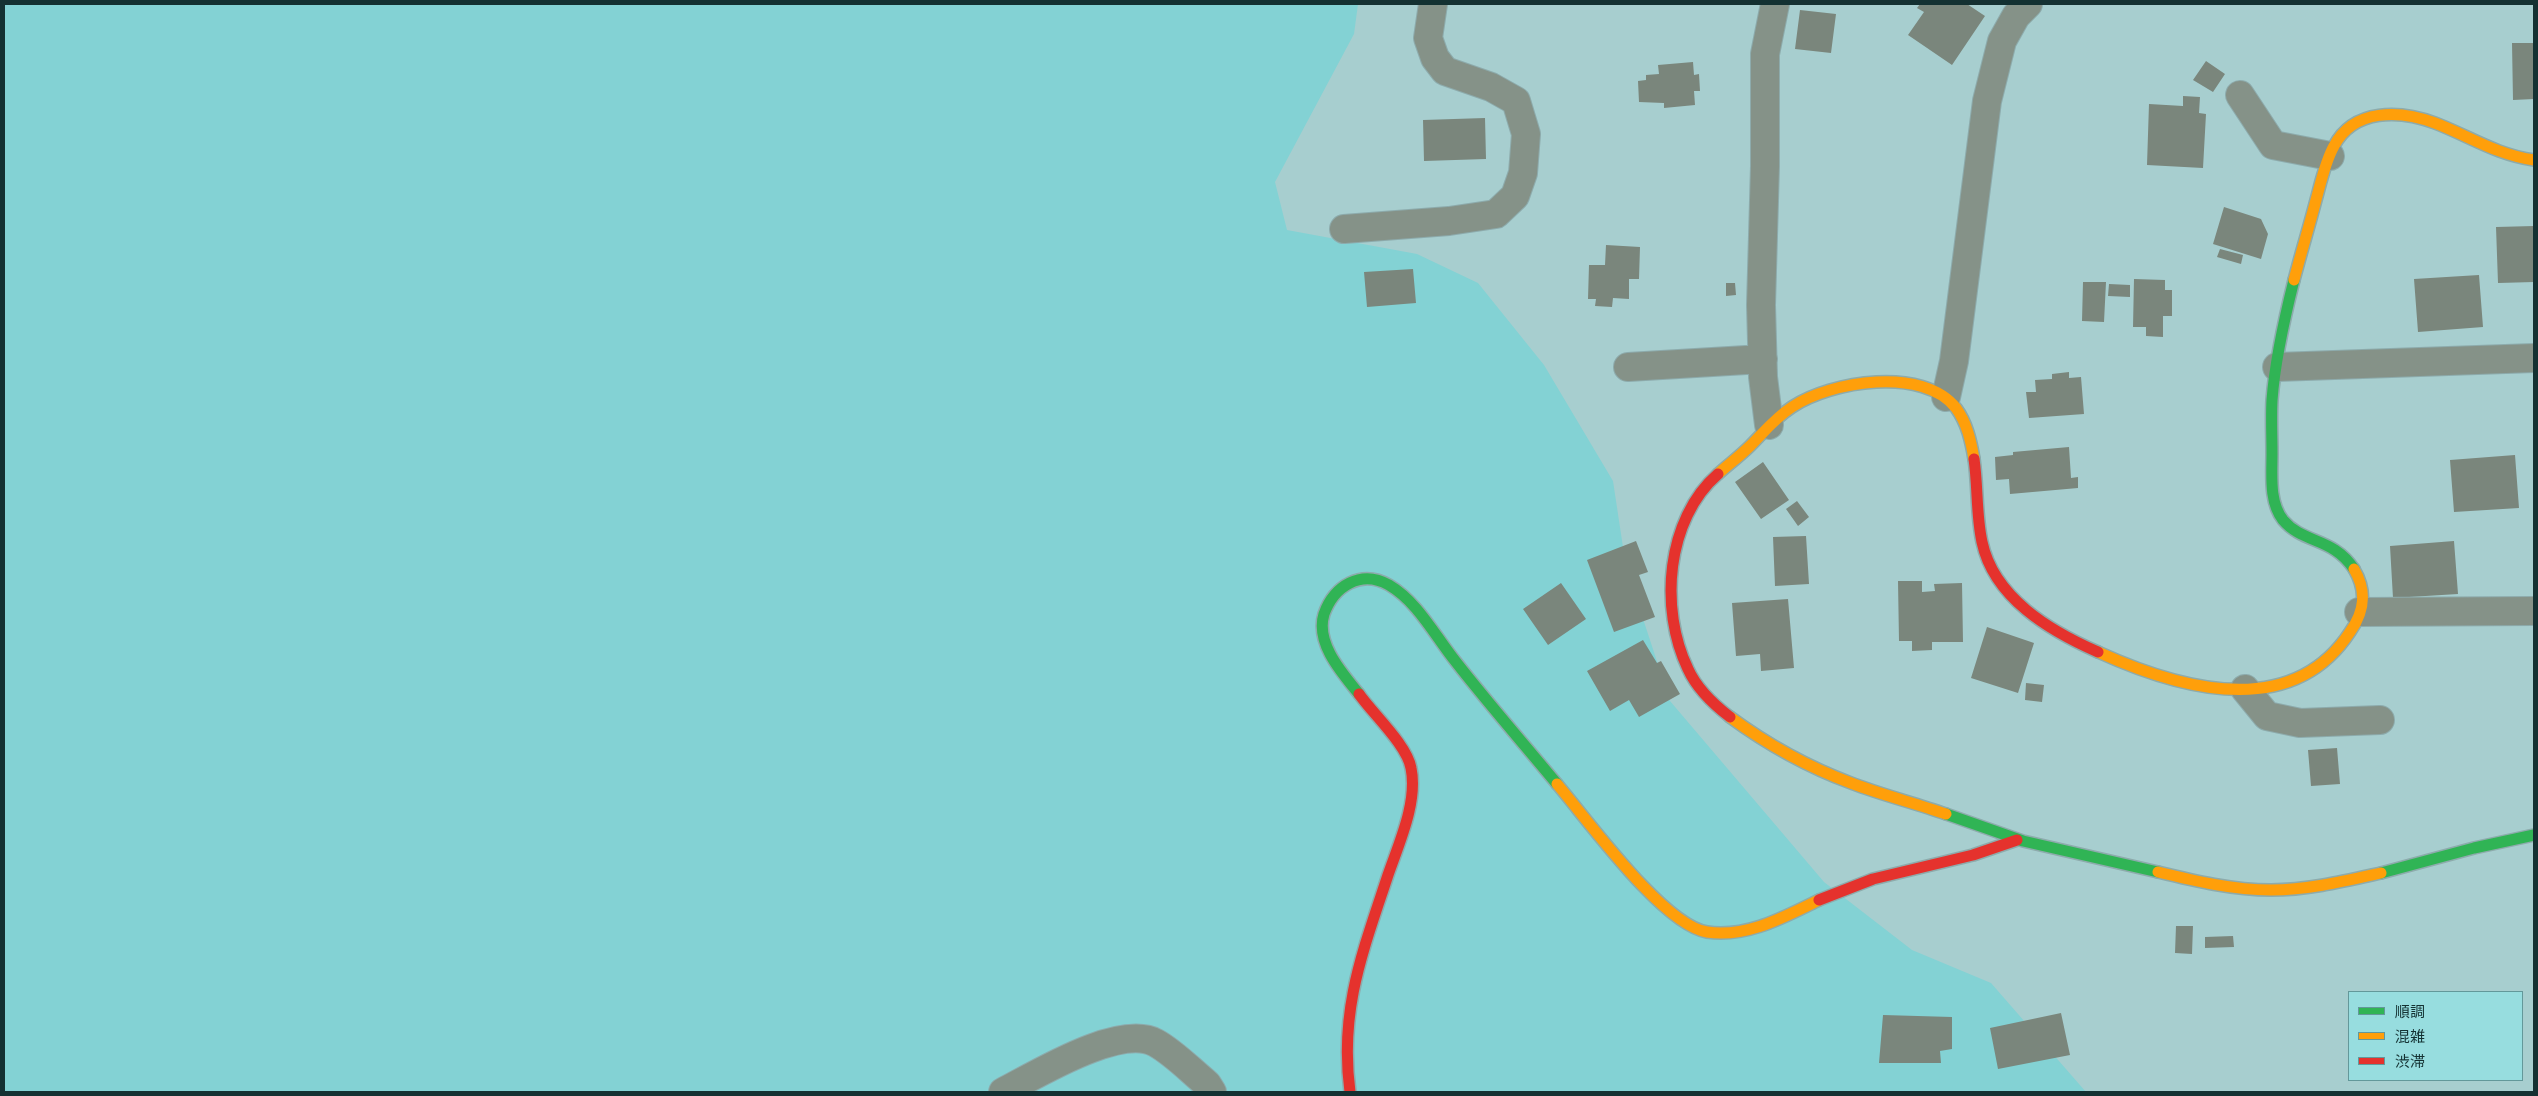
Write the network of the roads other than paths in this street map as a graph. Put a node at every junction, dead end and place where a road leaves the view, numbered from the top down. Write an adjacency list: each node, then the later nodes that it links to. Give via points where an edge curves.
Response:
1 (1433, 4): 7 (street, via 1428,38 1435,58 1445,72 1491,87 1516,101 1526,134 1524,173 1515,196 1496,214)
2 (1775, 4): 9 (street, via 1765,54)
3 (2028, 4): 12 (street, via 2016,16 2002,41 1987,101 1954,361)
4 (2240, 95): 5 (street, via 2272,145)
5 (2330, 156): 6 (street, via 2339,136 2361,120 2386,113 2410,115 2495,150); 11 (street, via 2292,288)
6 (2534, 160)
7 (1344, 229)
8 (2534, 358): 11 (street)
9 (1763, 359): 10 (street); 13 (street)
10 (1628, 367)
11 (2277, 367): 15 (street, via 2272,405 2273,487 2278,512 2288,528 2343,553 2364,591)
12 (1946, 397): 13 (street, via 1926,387 1876,382 1836,386 1790,408); 16 (street, via 1962,418 1972,444 1981,541 1990,565 2006,589 2038,620 2069,640 2192,685 2227,691)
13 (1768, 425): 19 (street, via 1697,496 1681,530 1672,564 1673,596 1680,644 1692,678 1722,712 1756,736 1829,774)
14 (2534, 611): 15 (street)
15 (2359, 612): 16 (street, via 2349,637 2322,663 2271,686)
16 (2245, 689): 17 (street, via 2266,716 2300,723)
17 (2380, 720)
18 (2534, 835): 19 (street, via 2499,840 2366,877 2297,889 2258,891)
19 (2017, 840): 22 (street, via 1968,857 1902,870 1857,884 1789,915 1741,931 1708,932 1680,922 1649,893 1406,598 1387,583 1370,577 1350,581 1333,594 1324,613 1321,632 1339,666 1405,753 1413,771 1404,824 1351,995 1345,1027 1345,1069)
20 (1004, 1092): 21 (street, via 1061,1062 1103,1045 1132,1038 1155,1042)
21 (1212, 1092)
22 (1350, 1092)

